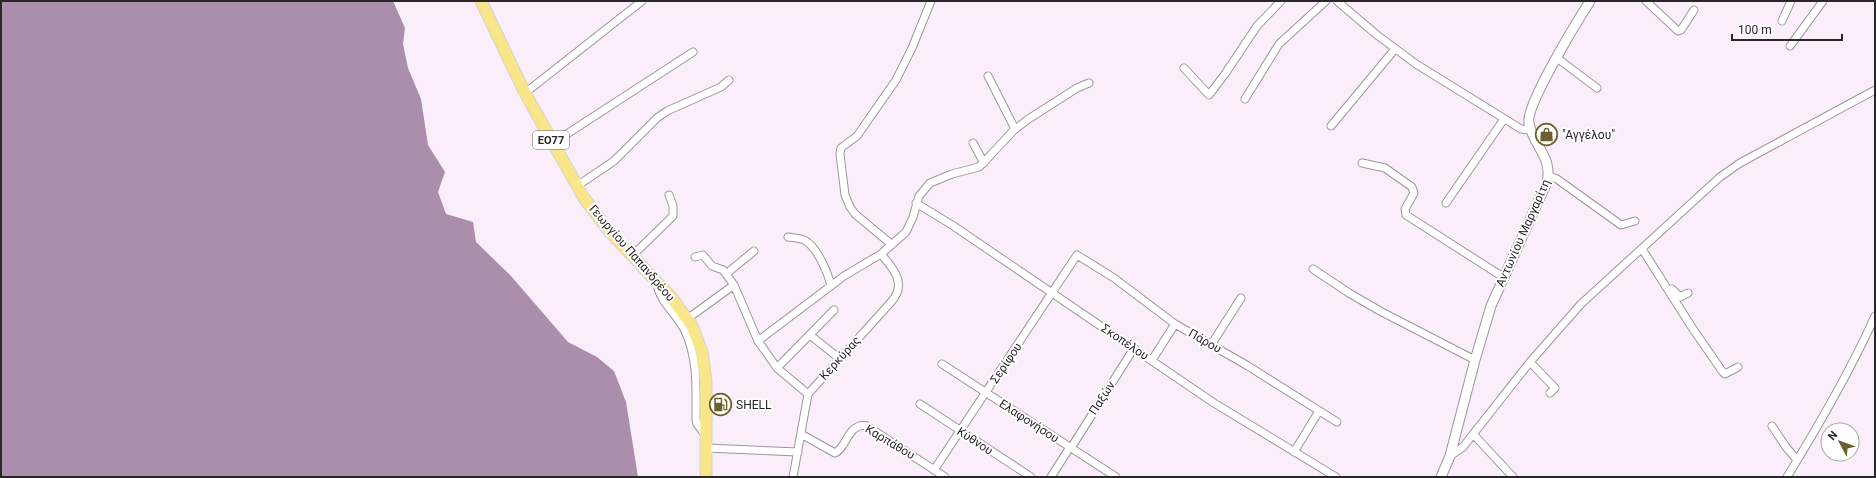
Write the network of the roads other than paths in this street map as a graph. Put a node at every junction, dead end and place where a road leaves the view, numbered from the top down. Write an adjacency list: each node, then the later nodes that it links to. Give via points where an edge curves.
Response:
1 (481, 1): 23 (main road, Γεωργίου Παπανδρέου / ΕΟ77)
2 (642, 1): 23 (street)
3 (931, 1): 40 (street, via 896,80 857,136 841,148 845,195 850,207)
4 (1281, 1): 17 (street, via 1257,26 1209,95)
5 (1326, 1): 24 (street, via 1279,44)
6 (1337, 1): 14 (street)
7 (1590, 1): 16 (street, Αντωνίου Μαργαρίτη)
8 (1646, 1): 11 (street, via 1678,31)
9 (1791, 1): 12 (street)
10 (1823, 1): 13 (street)
11 (1694, 10)
12 (1782, 21)
13 (1790, 46)
14 (1395, 49): 25 (street, via 1438,79); 26 (street)
15 (693, 52): 29 (street)
16 (1557, 58): 21 (street); 28 (street, Αντωνίου Μαργαρίτη, via 1530,110 1528,121)
17 (1184, 68)
18 (988, 76): 27 (street)
19 (729, 80): 34 (street, via 721,88 667,111 614,161)
20 (1089, 83): 27 (street)
21 (1597, 88)
22 (1875, 90): 41 (street, via 1730,169)
23 (526, 93): 29 (main road, Γεωργίου Παπανδρέου / ΕΟ77)
24 (1245, 99)
25 (1504, 119): 28 (street, via 1521,129); 37 (street)
26 (1331, 126)
27 (1015, 129): 31 (street)
28 (1531, 130): 33 (street, Αντωνίου Μαργαρίτη, via 1547,162)
29 (553, 143): 34 (main road, Γεωργίου Παπανδρέου / ΕΟ77)
30 (973, 143): 31 (street)
31 (984, 163): 36 (street, via 930,183 923,189)
32 (1362, 163): 49 (street, via 1385,168 1412,187 1414,193 1405,209 1406,215)
33 (1549, 176): 38 (street, via 1621,224); 49 (street, Αντωνίου Μαργαρίτη, via 1545,191)
34 (577, 186): 45 (main road, Γεωργίου Παπανδρέου / ΕΟ77, via 597,217)
35 (669, 195): 45 (street, via 673,206 672,216)
36 (916, 203): 40 (street, via 906,232); 53 (street, Σκοπέλου)
37 (1446, 203)
38 (1635, 221)
39 (788, 238): 52 (street, via 802,239 809,244 823,265)
40 (890, 244): 43 (street)
41 (1644, 248): 54 (street, via 1675,293 1680,297); 67 (street, via 1581,304); 69 (street, via 1722,371 1725,374)
42 (754, 251): 48 (street)
43 (881, 254): 52 (street); 64 (street, Κερκύρας, via 896,272 898,292)
44 (1077, 255): 53 (street, Σερίφου); 59 (street, Πάρου, via 1114,278)
45 (632, 256): 50 (main road, Γεωργίου Παπανδρέου / ΕΟ77)
46 (695, 257): 48 (street, via 703,255 712,266)
47 (1313, 269): 66 (street, via 1380,311)
48 (726, 274): 51 (street)
49 (1503, 276): 66 (street, Αντωνίου Μαργαρίτη)
50 (657, 281): 58 (main road, Γεωργίου Παπανδρέου / ΕΟ77); 81 (street, via 660,296 684,330 694,354 696,419)
51 (734, 285): 58 (street); 61 (street)
52 (831, 286): 61 (street)
53 (1052, 293): 63 (street, Σκοπέλου); 71 (street, Σερίφου)
54 (1688, 293)
55 (1241, 298): 62 (street)
56 (834, 310): 60 (street)
57 (1875, 316): 87 (street)
58 (687, 319): 81 (main road, Γεωργίου Παπανδρέου / ΕΟ77, via 702,352)
59 (1175, 324): 62 (street, Πάρου); 65 (street)
60 (810, 335): 64 (street); 70 (street)
61 (758, 341): 70 (street)
62 (1211, 345): 75 (street, Πάρου)
63 (1134, 348): 65 (street, Σκοπέλου); 83 (street, Παξών)
64 (840, 359): 73 (street, Κερκύρας)
65 (1152, 360): 85 (street, Σκοπέλου)
66 (1475, 360): 86 (street, Αντωνίου Μαργαρίτη)
67 (1530, 362): 72 (street, via 1555,388); 80 (street)
68 (942, 364): 71 (street, Ελαφονήσου)
69 (1738, 367)
70 (778, 368): 73 (street)
71 (986, 393): 78 (street, Σερίφου); 83 (street, Ελαφονήσου)
72 (1550, 393)
73 (808, 394): 79 (street)
74 (920, 404): 78 (street, Κύθνου)
75 (1319, 411): 76 (street, Πάρου); 85 (street)
76 (1337, 422)
77 (1772, 426): 87 (street)
78 (960, 431): 88 (street, Σερίφου); 92 (street, Κύθνου)
79 (801, 434): 84 (street); 88 (street, Καρπάθου, via 835,453 839,452 851,432 858,427 867,426)
80 (1473, 434): 86 (street, via 1463,447); 97 (street)
81 (706, 436): 82 (main road, Γεωργίου Παπανδρέου / ΕΟ77)
82 (706, 448): 84 (street); 89 (main road, Γεωργίου Παπανδρέου / ΕΟ77)
83 (1071, 448): 93 (street, Παξών); 94 (street, Ελαφονήσου)
84 (798, 452): 90 (street)
85 (1294, 452): 95 (street, Σκοπέλου)
86 (1450, 456): 96 (street, Αντωνίου Μαργαρίτη)
87 (1797, 460): 98 (street)
88 (934, 470): 91 (street, Καρπάθου)
89 (706, 477)
90 (793, 477)
91 (945, 477)
92 (1031, 477)
93 (1051, 477)
94 (1116, 477)
95 (1336, 477)
96 (1441, 477)
97 (1513, 477)
98 (1786, 477)

